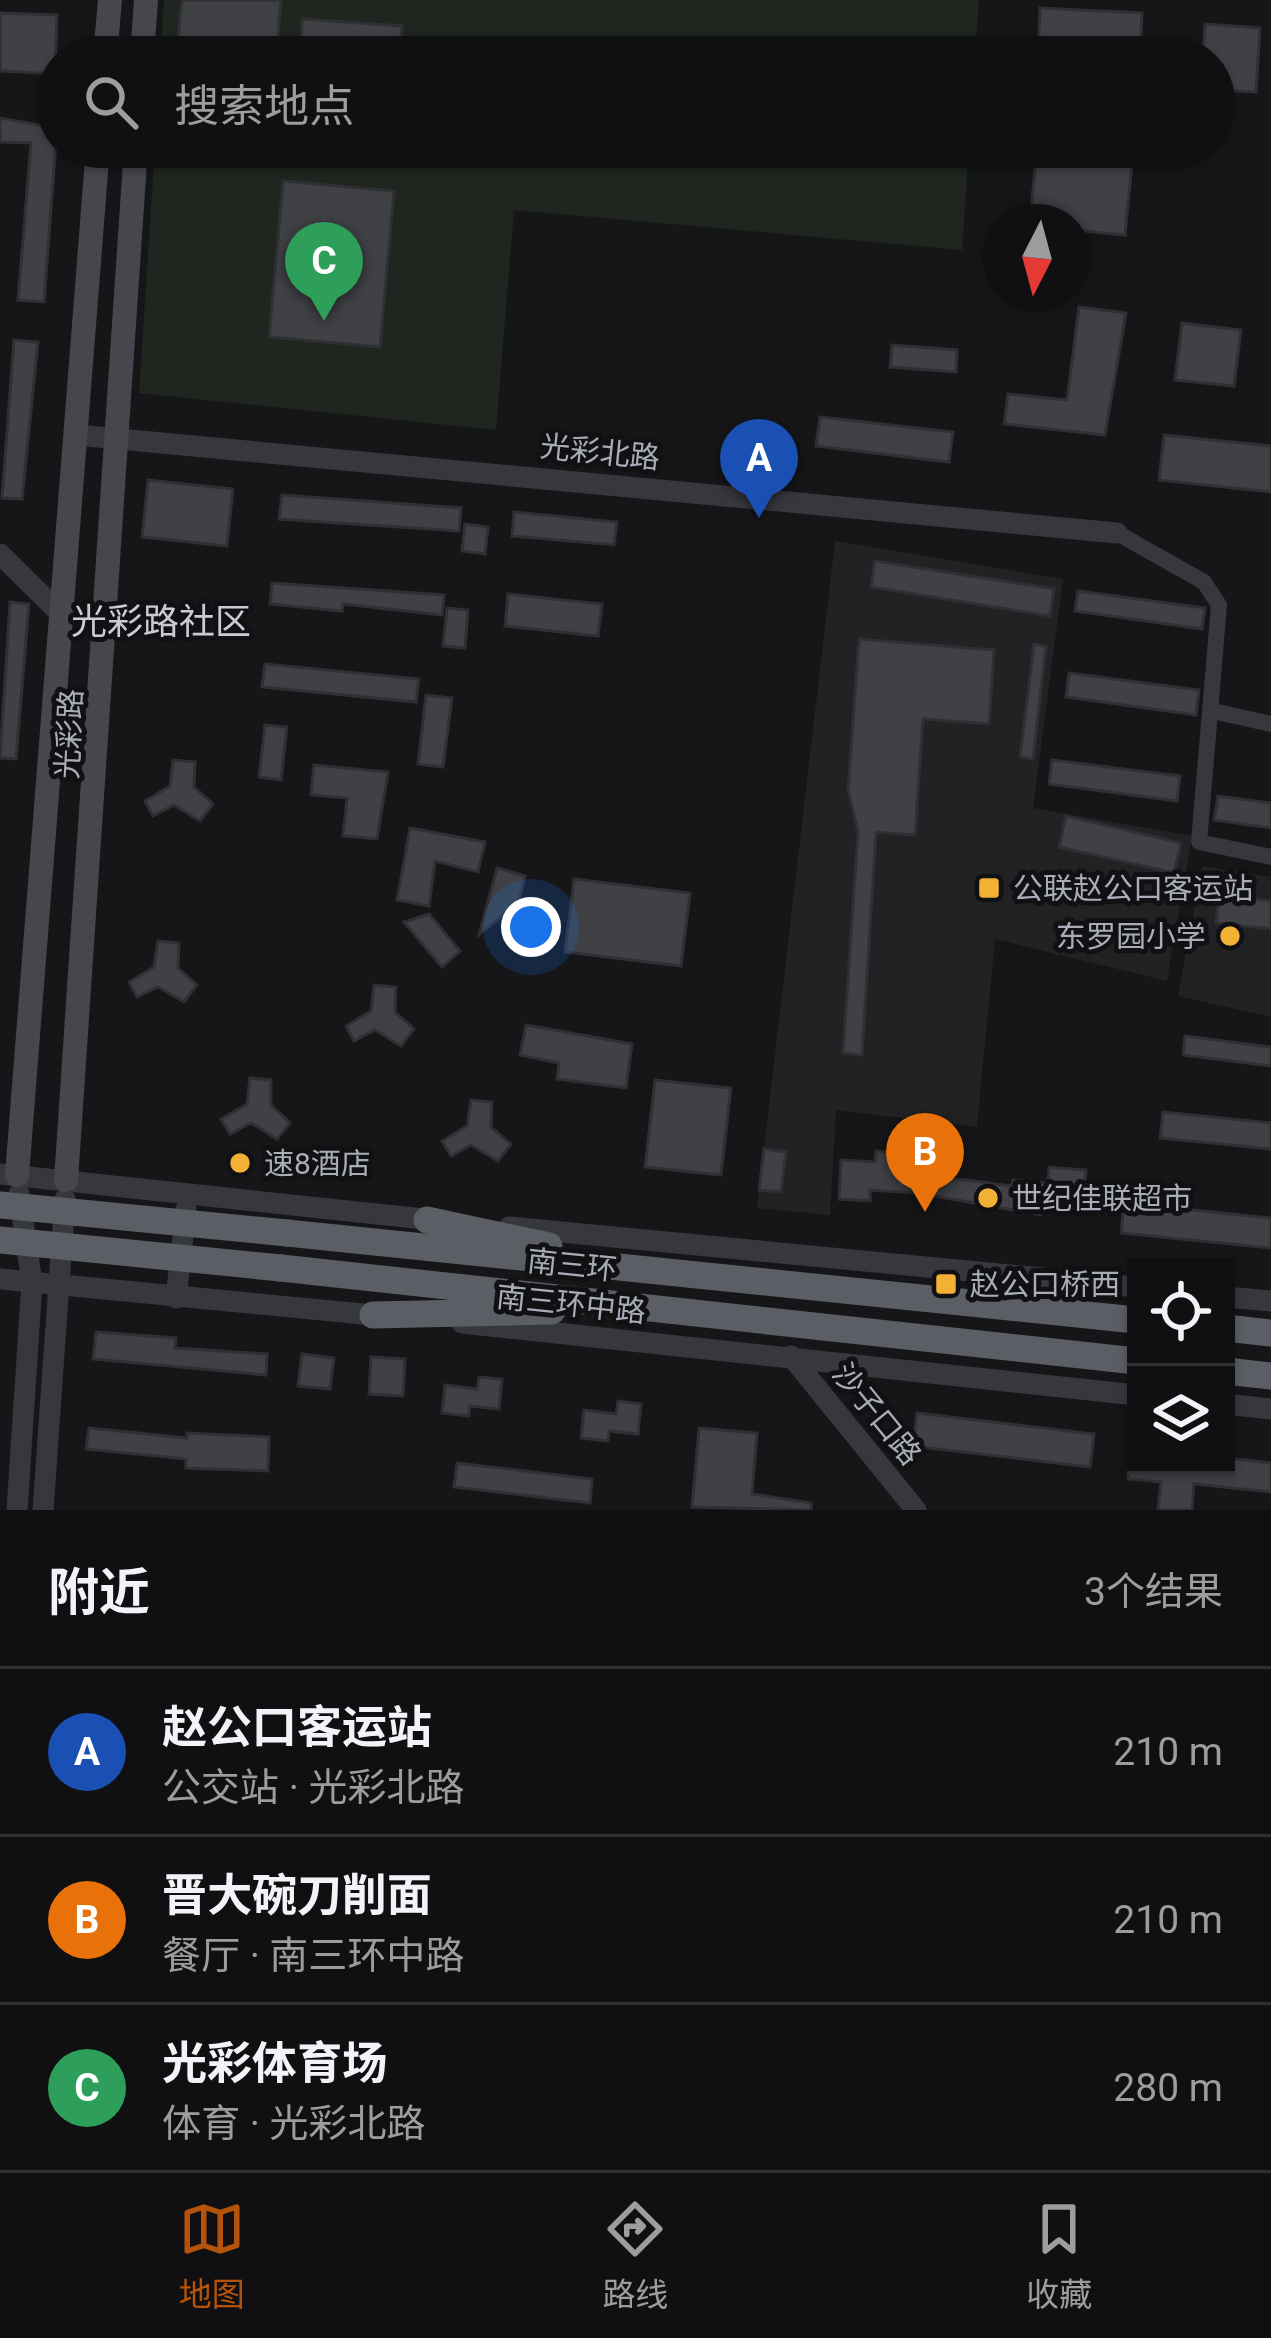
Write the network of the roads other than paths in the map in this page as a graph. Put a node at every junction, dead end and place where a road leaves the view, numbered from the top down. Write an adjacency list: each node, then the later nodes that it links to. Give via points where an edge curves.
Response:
1 (110, 0): 3 (main road)
2 (146, 0): 4 (main road)
3 (107, 36)
4 (143, 36)
5 (96, 168): 7 (main road, 光彩路)
6 (135, 168): 8 (main road, 光彩路)
7 (77, 435): 8 (street, 光彩北路); 11 (main road, 光彩路)
8 (117, 438): 9 (street, 光彩北路); 16 (main road, 光彩路)
9 (1117, 532): 12 (street, via 1204,583 1219,605)
10 (0, 554): 11 (street)
11 (63, 616): 15 (main road, 光彩路)
12 (1213, 711): 13 (street); 14 (street, via 1199,842)
13 (1271, 724)
14 (1271, 857)
15 (8, 1174): 16 (street); 23 (street)
16 (66, 1180): 17 (street); 24 (street)
17 (188, 1192): 19 (street); 26 (street)
18 (0, 1205): 21 (highway, 南三环, bridge)
19 (427, 1220): 21 (highway); 25 (street)
20 (0, 1240): 29 (highway, 南三环, bridge)
21 (694, 1278): 31 (highway, 南三环)
22 (0, 1280): 23 (street, 南三环中路)
23 (32, 1283): 24 (street, 南三环中路); 41 (street)
24 (59, 1286): 26 (street, 南三环中路); 42 (street)
25 (1127, 1286)
26 (176, 1298): 30 (street, 南三环中路)
27 (1235, 1298): 28 (street)
28 (1271, 1301)
29 (664, 1308): 30 (highway); 35 (highway, 南三环)
30 (373, 1315): 34 (street, 南三环中路)
31 (1127, 1319)
32 (1235, 1329): 33 (highway)
33 (1271, 1333)
34 (791, 1355): 38 (street, 南三环中路); 43 (street, 沙子口路)
35 (1127, 1360)
36 (1235, 1372): 37 (highway)
37 (1271, 1376)
38 (1127, 1394)
39 (1235, 1405): 40 (street)
40 (1271, 1409)
41 (17, 1510)
42 (43, 1510)
43 (916, 1510)

